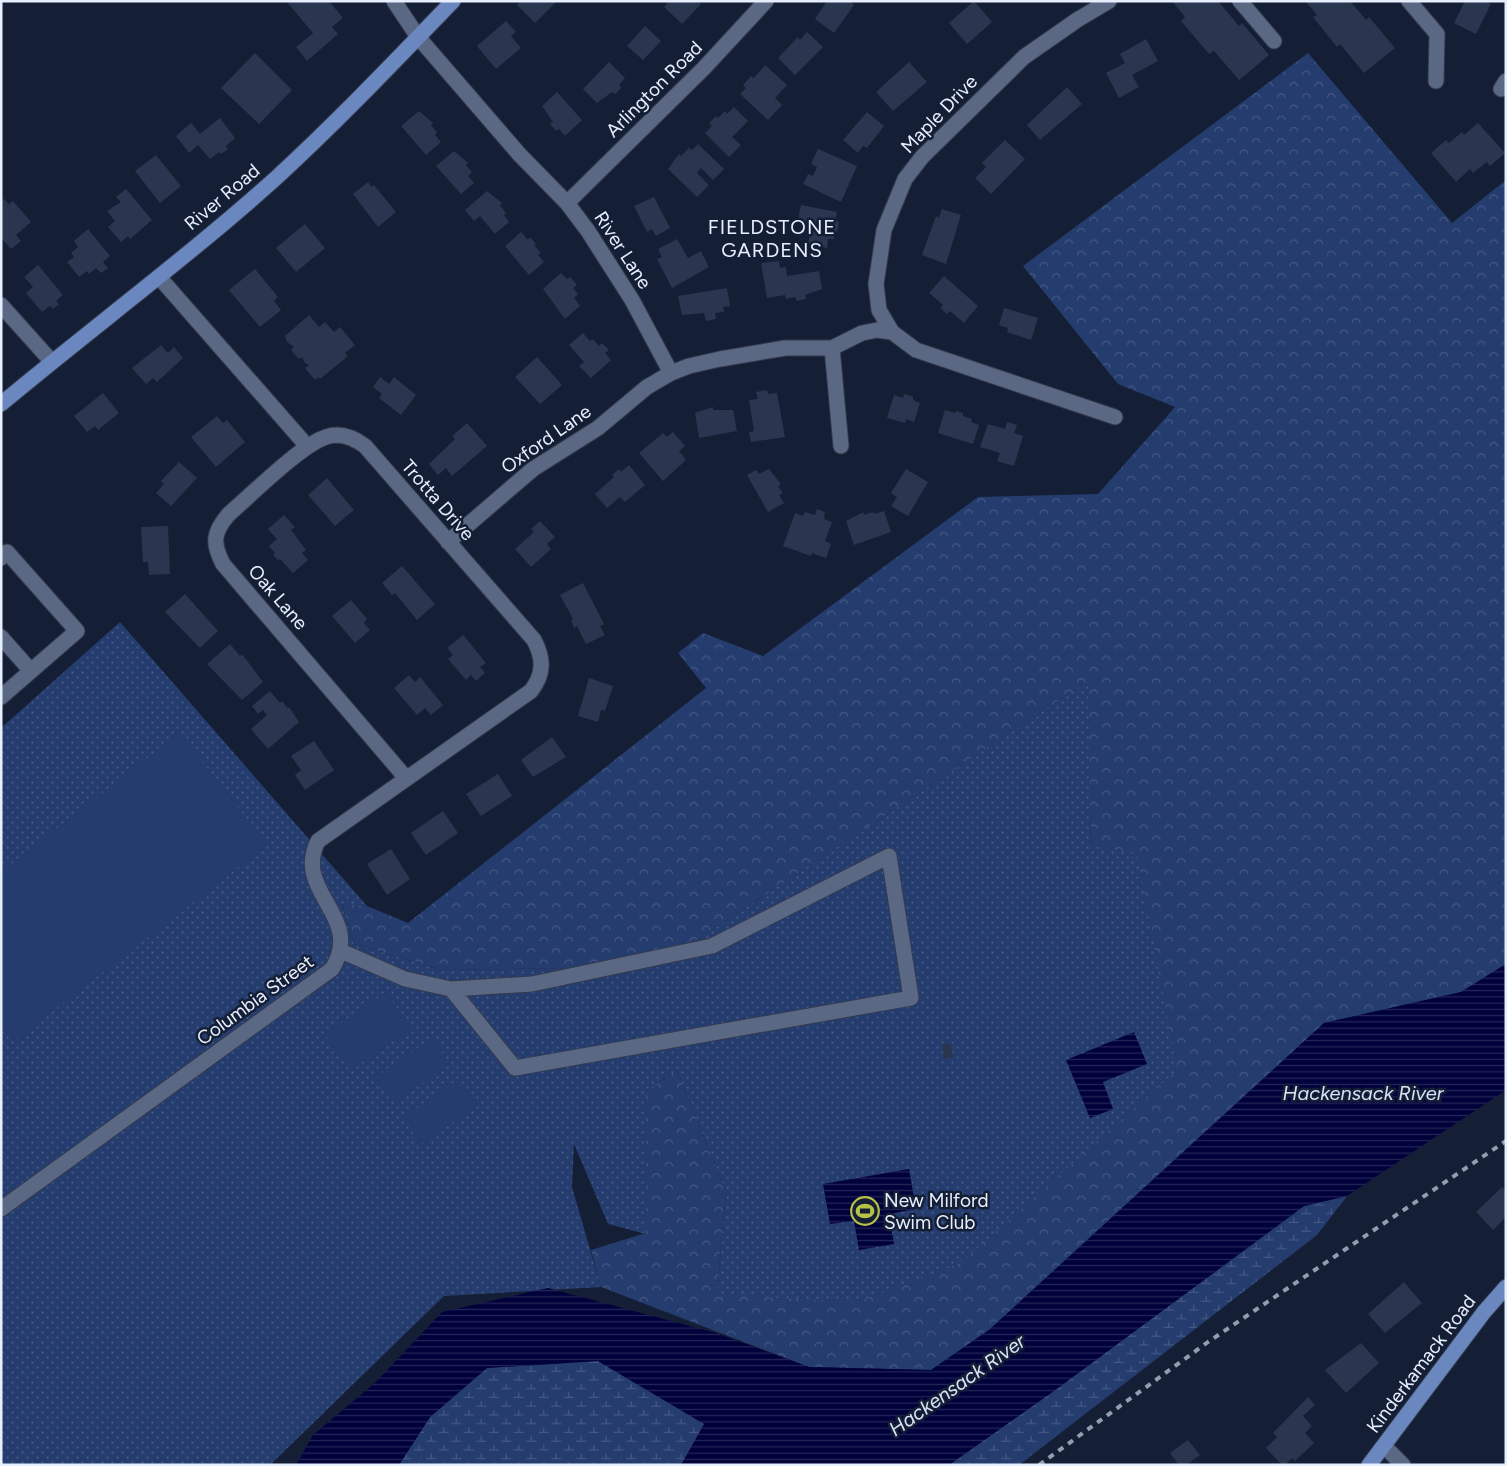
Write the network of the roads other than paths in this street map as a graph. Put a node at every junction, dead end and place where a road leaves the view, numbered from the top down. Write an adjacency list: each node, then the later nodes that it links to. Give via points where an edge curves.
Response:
1 (394, 1): 7 (street, River Lane)
2 (453, 1): 7 (main road, River Road)
3 (766, 1): 10 (street, Arlington Road, via 704,68)
4 (1109, 1): 13 (street, Maple Drive, via 1024,57 922,157 905,179 884,230 876,284 879,310)
5 (1240, 1): 8 (street)
6 (1409, 1): 9 (street, via 1437,34)
7 (418, 37): 10 (street, River Lane, via 514,148); 11 (main road, River Road, via 274,179)
8 (1274, 41)
9 (1436, 81)
10 (567, 203): 16 (street, River Lane, via 609,261)
11 (159, 277): 15 (main road, River Road); 19 (street)
12 (1, 305): 15 (street)
13 (892, 332): 14 (street, via 862,333); 18 (street, Maple Drive, via 916,350)
14 (832, 348): 16 (street, via 785,348 689,366); 20 (street)
15 (52, 362): 17 (main road, River Road)
16 (671, 373): 21 (street, Oxford Lane, via 647,387 598,428 533,468)
17 (1, 404)
18 (1114, 417)
19 (308, 446): 21 (street, Trotta Drive, via 326,437 354,438 365,446); 26 (street, Oak Lane, via 224,519 219,525 216,551)
20 (842, 446)
21 (448, 542): 26 (street, Trotta Drive, via 534,640 542,666 531,691)
22 (1, 558): 24 (street, via 7,552 77,631)
23 (1, 638): 24 (street)
24 (31, 671): 25 (street)
25 (1, 697)
26 (406, 778): 27 (street, via 325,834 314,848 312,870 341,930)
27 (341, 951): 28 (street, via 405,979); 29 (street, Columbia Street, via 332,969 321,978)
28 (451, 988): 28 (street, via 515,1068 911,998 889,856 712,946 532,984)
29 (1, 1208)
30 (1506, 1287): 31 (main road, Kinderkamack Road)
31 (1385, 1447): 32 (main road, Kinderkamack Road); 33 (street)
32 (1369, 1465)
33 (1403, 1465)

